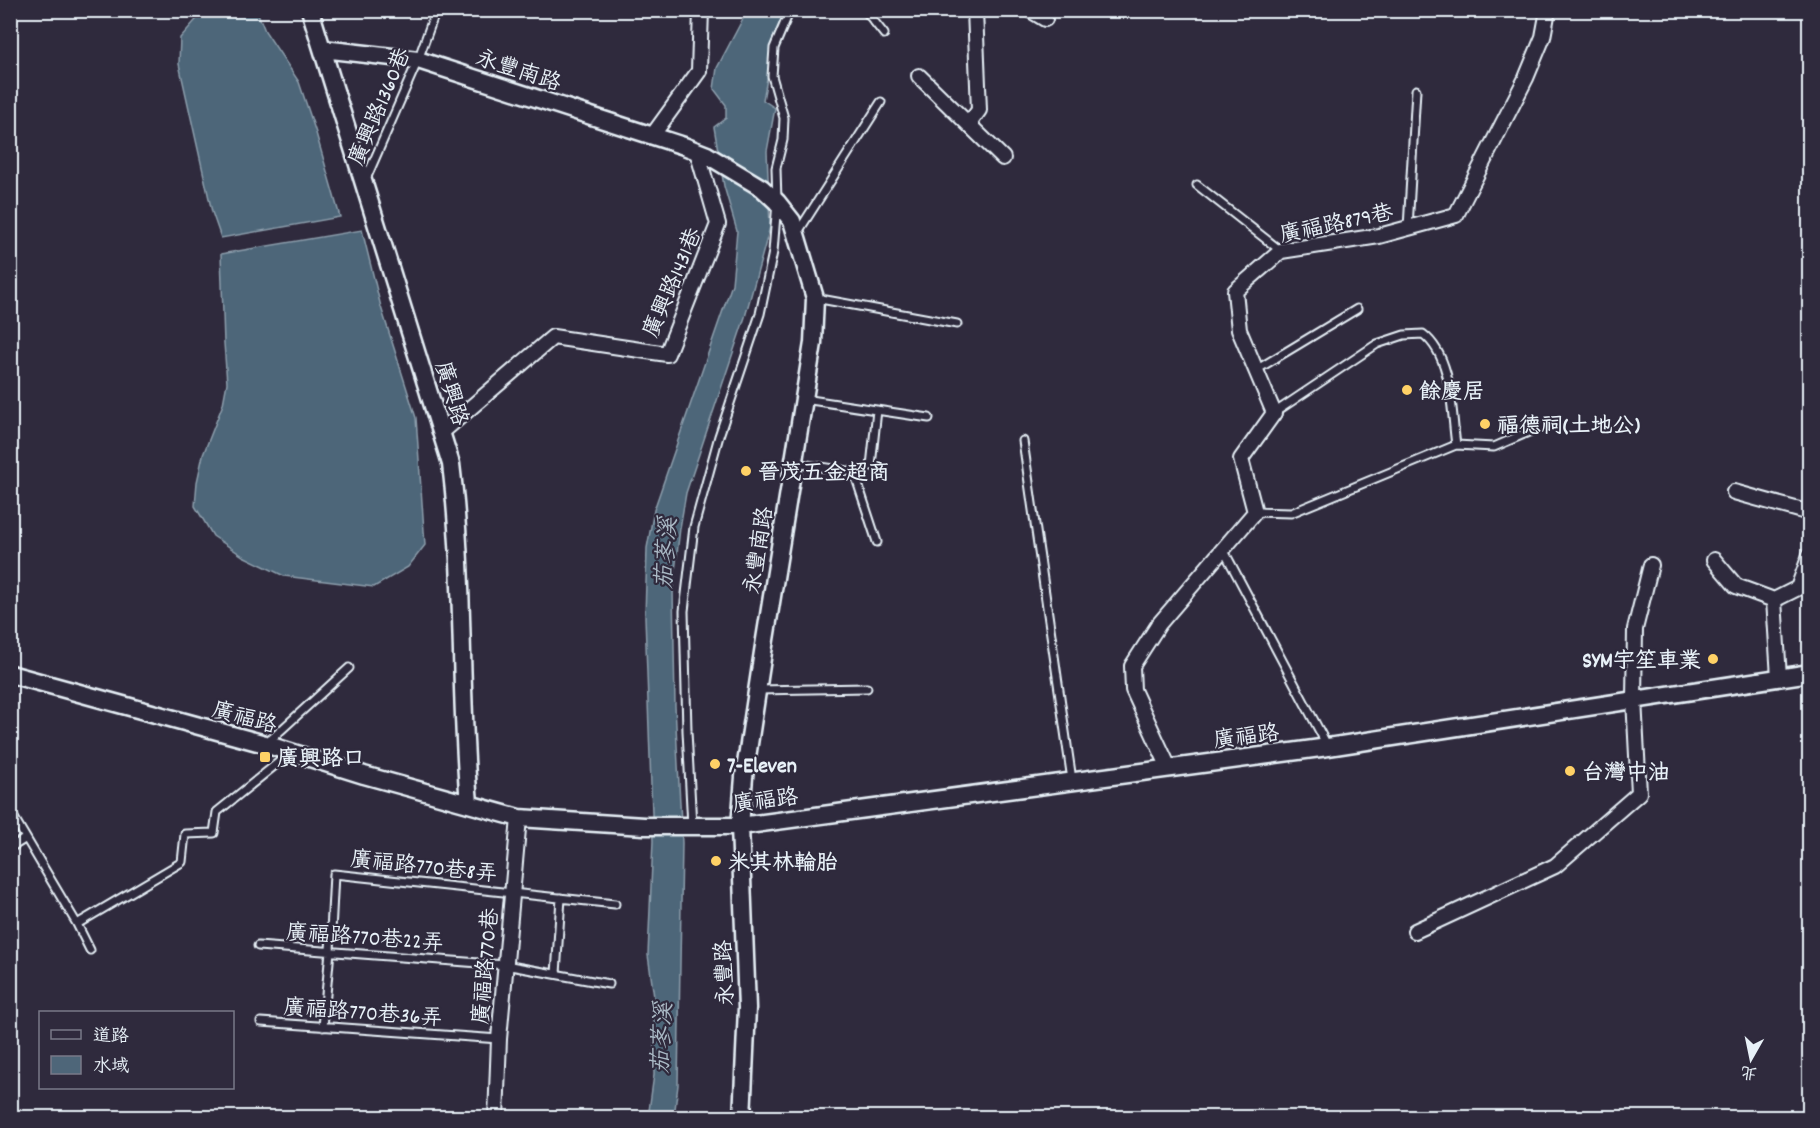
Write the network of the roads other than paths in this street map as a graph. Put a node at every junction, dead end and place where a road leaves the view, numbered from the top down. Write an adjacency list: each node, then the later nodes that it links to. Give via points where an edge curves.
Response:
1 (310, 10): 11 (street, 廣興路)
2 (436, 10): 12 (lane, 廣興路1360巷)
3 (701, 10): 17 (street, via 699,71)
4 (792, 10): 22 (lane, via 774,48 772,76 784,118 776,168)
5 (865, 10): 10 (lane)
6 (975, 10): 16 (street, via 979,110)
7 (1030, 10): 9 (street)
8 (1548, 10): 23 (street, 廣福路879巷, via 1543,38 1526,78 1456,215)
9 (1045, 19)
10 (884, 34)
11 (323, 49): 12 (street, 永豐南路); 20 (street, 廣興路)
12 (418, 60): 17 (street, 永豐南路); 20 (lane, 廣興路1360巷)
13 (919, 76): 16 (street)
14 (1416, 90): 23 (lane)
15 (881, 102): 24 (lane)
16 (969, 124): 19 (street)
17 (652, 136): 18 (street, 永豐南路)
18 (697, 151): 22 (street, 永豐南路, via 762,188); 35 (street, 廣興路1431巷, via 718,224 667,354 553,337)
19 (1003, 158)
20 (365, 181): 35 (street, 廣興路)
21 (1197, 185): 25 (lane)
22 (777, 202): 24 (street, 永豐南路); 64 (lane, via 773,252 760,314 719,436 694,527 684,611)
23 (1408, 228): 25 (street, 廣福路879巷)
24 (797, 234): 26 (street, 永豐南路)
25 (1281, 251): 29 (street, 廣福路879巷, via 1235,291 1239,330)
26 (815, 298): 28 (lane); 30 (street, 永豐南路)
27 (1357, 309): 29 (lane)
28 (957, 324)
29 (1256, 370): 32 (street, 廣福路879巷)
30 (804, 399): 31 (lane); 38 (street, 永豐南路)
31 (877, 410): 33 (lane); 39 (lane)
32 (1274, 413): 37 (lane, via 1377,344 1404,335 1423,334 1442,359); 41 (street, via 1241,459)
33 (929, 418)
34 (1545, 425): 37 (lane, via 1494,447)
35 (441, 433): 61 (street, 廣興路, via 451,464 458,518)
36 (1023, 441): 60 (lane)
37 (1456, 444): 41 (lane, via 1291,513)
38 (794, 464): 43 (lane, via 854,472); 54 (street, 永豐南路)
39 (871, 466)
40 (1734, 492): 42 (street)
41 (1255, 512): 44 (street)
42 (1809, 513)
43 (878, 542)
44 (1223, 549): 57 (lane); 59 (street, via 1159,624 1132,666 1133,690)
45 (1809, 555): 48 (street, via 1798,588)
46 (1714, 560): 48 (street, via 1736,586)
47 (1651, 565): 55 (street, via 1635,629)
48 (1774, 600): 52 (street)
49 (349, 668): 56 (lane)
50 (1809, 673): 52 (street, 廣福路)
51 (10, 674): 56 (street, 廣福路)
52 (1779, 677): 55 (street, 廣福路)
53 (867, 688): 54 (lane)
54 (757, 690): 65 (street, 永豐南路)
55 (1634, 699): 57 (street, 廣福路); 72 (street, via 1639,793 1555,866)
56 (266, 744): 58 (street, 廣福路)
57 (1328, 747): 59 (street, 廣福路)
58 (291, 752): 61 (street, 廣福路); 71 (lane, via 217,812 214,833 185,834 182,862)
59 (1169, 768): 60 (street, 廣福路)
60 (1072, 780): 65 (street, 廣福路)
61 (469, 803): 63 (street, 廣福路)
62 (10, 811): 66 (lane)
63 (519, 818): 64 (street, 廣福路); 68 (street, 廣福路770巷)
64 (689, 826): 65 (street, 廣福路)
65 (740, 826): 83 (street, 永豐路, via 747,1008)
66 (26, 838): 67 (lane); 71 (lane)
67 (10, 848)
68 (511, 893): 69 (lane, 廣福路770巷8弄); 75 (lane, 廣福路770巷8弄, via 334,873); 76 (street, 廣福路770巷)
69 (561, 898): 70 (lane, 廣福路770巷8弄); 77 (lane)
70 (615, 904)
71 (77, 924): 74 (lane)
72 (1415, 931)
73 (258, 946): 75 (lane, 廣福路770巷22弄)
74 (90, 950)
75 (330, 951): 76 (lane, 廣福路770巷22弄); 80 (lane)
76 (505, 965): 77 (lane, 廣福路770巷22弄); 81 (street, 廣福路770巷)
77 (556, 974): 78 (lane, 廣福路770巷22弄)
78 (609, 984)
79 (261, 1022): 80 (lane, 廣福路770巷36弄)
80 (323, 1027): 81 (lane, 廣福路770巷36弄)
81 (499, 1039): 82 (street, 廣福路770巷)
82 (496, 1118)
83 (742, 1118)

